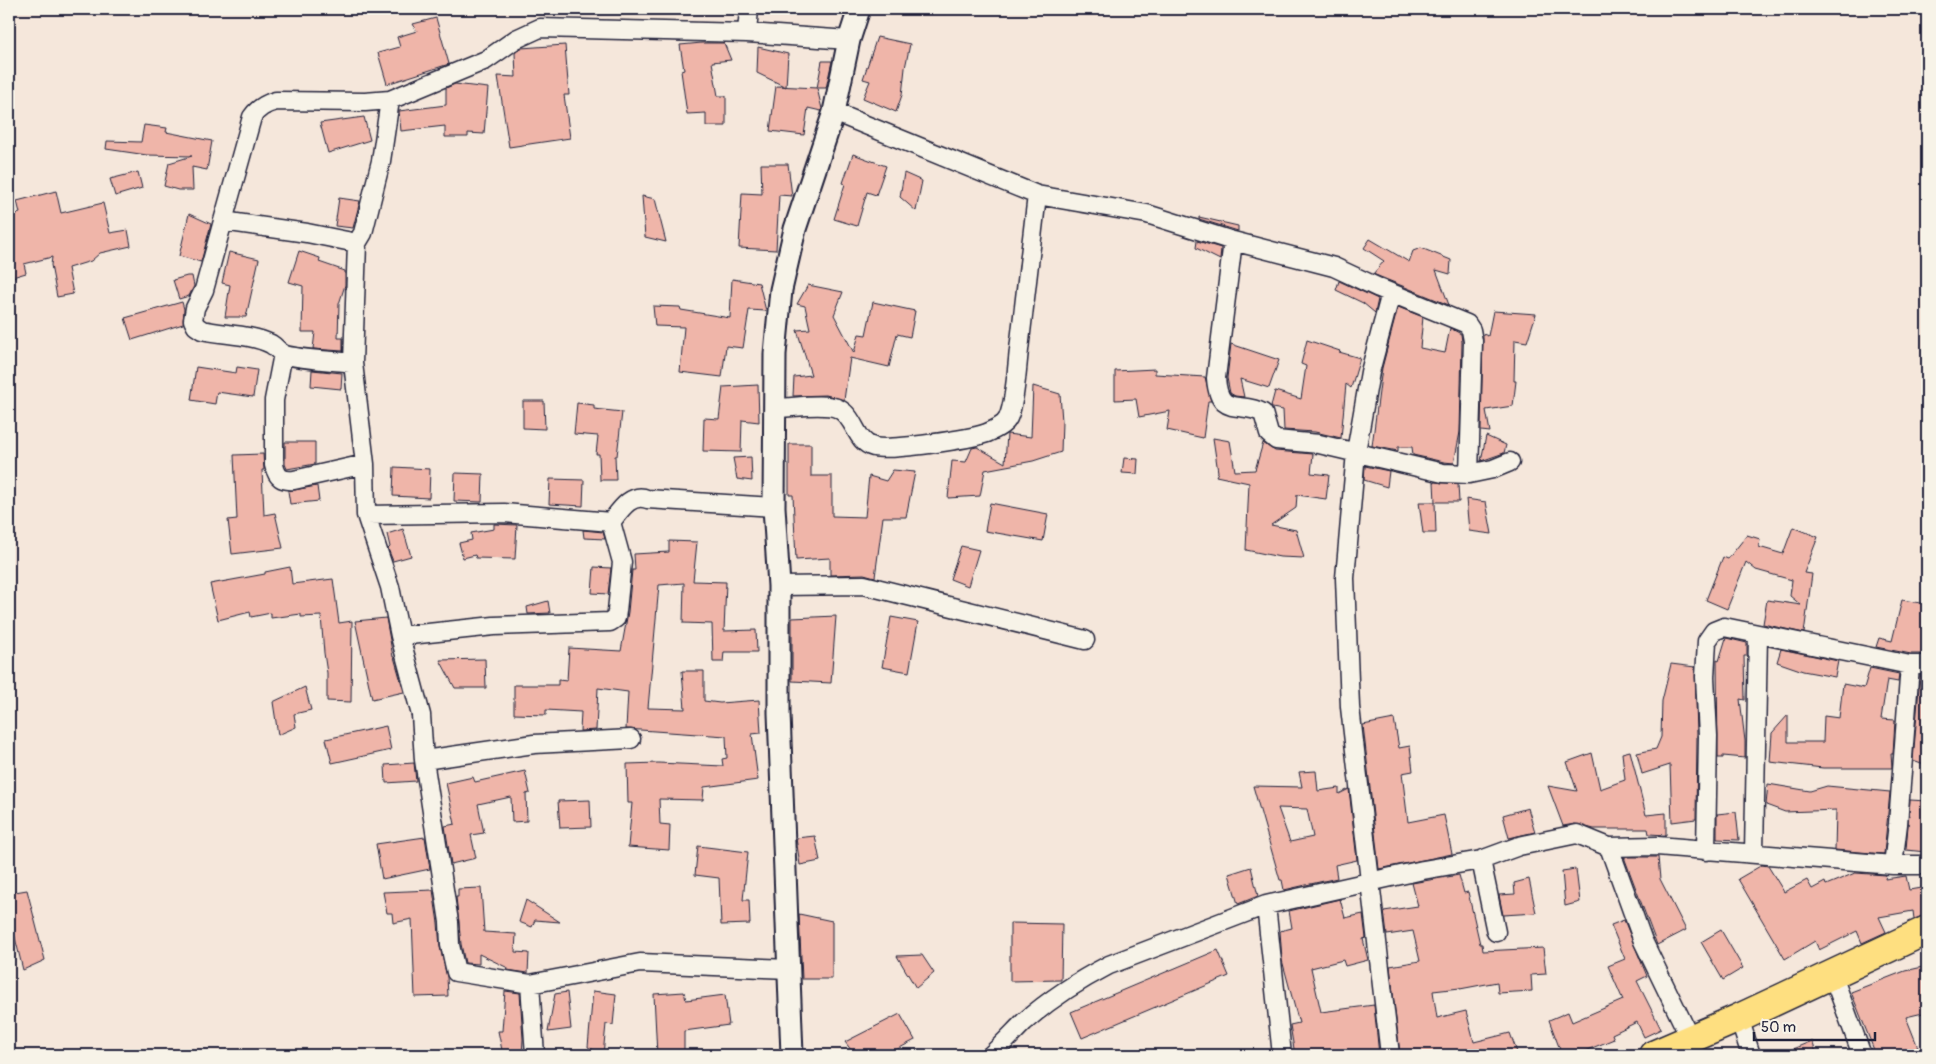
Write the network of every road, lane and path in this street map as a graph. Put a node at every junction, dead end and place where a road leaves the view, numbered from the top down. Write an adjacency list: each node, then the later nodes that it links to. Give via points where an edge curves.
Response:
1 (748, 9): 3 (street)
2 (859, 9): 4 (street)
3 (747, 33): 4 (street); 5 (street, via 540,28 516,39 486,60)
4 (849, 40): 6 (street)
5 (390, 100): 8 (street, via 276,101 261,107 249,127); 10 (street, via 381,161 363,233)
6 (834, 112): 7 (street); 14 (street, via 795,229 782,290 775,354)
7 (1037, 196): 9 (street, via 1147,214); 14 (street, via 1015,385 1008,418 1002,424 972,437 876,448 866,444 846,414 838,408)
8 (223, 221): 10 (street); 12 (street, via 193,320 202,330 270,343)
9 (1232, 241): 11 (street, via 1334,267); 15 (street, via 1216,378 1222,400 1232,407 1263,413 1269,434 1276,440)
10 (357, 243): 13 (street)
11 (1391, 293): 15 (street, via 1370,372); 18 (street, via 1460,320 1470,330 1473,341)
12 (283, 354): 13 (street); 17 (street, via 274,400 274,465 281,479 294,480)
13 (353, 362): 17 (street)
14 (776, 408): 19 (street)
15 (1356, 452): 18 (street, via 1443,473); 36 (street, via 1345,578 1350,707)
16 (1510, 462): 18 (street)
17 (365, 464): 20 (street)
18 (1470, 474)
19 (774, 507): 21 (street, via 637,497 628,502); 22 (street)
20 (366, 515): 21 (street, via 504,513); 24 (street, via 390,587)
21 (611, 522): 24 (street, via 622,562 614,620 494,626)
22 (779, 586): 25 (street, via 864,585); 40 (street, via 779,713)
23 (1758, 634): 26 (street); 31 (street, via 1724,627 1714,631 1707,641); 32 (street)
24 (400, 636): 29 (street, via 421,715)
25 (1085, 640)
26 (1910, 665): 27 (street); 34 (street)
27 (1927, 665)
28 (631, 739): 29 (street, via 534,744)
29 (424, 760): 42 (street, via 456,972)
30 (1609, 847): 31 (street, via 1657,846); 33 (street, via 1577,834 1519,846); 44 (street, via 1643,940)
31 (1706, 851): 32 (street)
32 (1754, 853): 34 (street)
33 (1482, 860): 36 (street); 39 (street)
34 (1892, 864): 35 (street)
35 (1927, 865)
36 (1370, 882): 37 (street); 49 (street)
37 (1266, 905): 45 (street, via 1108,965 1084,978 1022,1024); 48 (street)
38 (1927, 930): 41 (main road)
39 (1496, 932)
40 (790, 969): 42 (street, via 640,963); 47 (street)
41 (1833, 976): 43 (main road); 52 (street)
42 (530, 984): 46 (street)
43 (1740, 1018): 44 (main road); 51 (street)
44 (1690, 1040): 50 (main road)
45 (997, 1053)
46 (535, 1055)
47 (792, 1055)
48 (1282, 1055)
49 (1390, 1055)
50 (1653, 1055)
51 (1751, 1055)
52 (1862, 1055)

